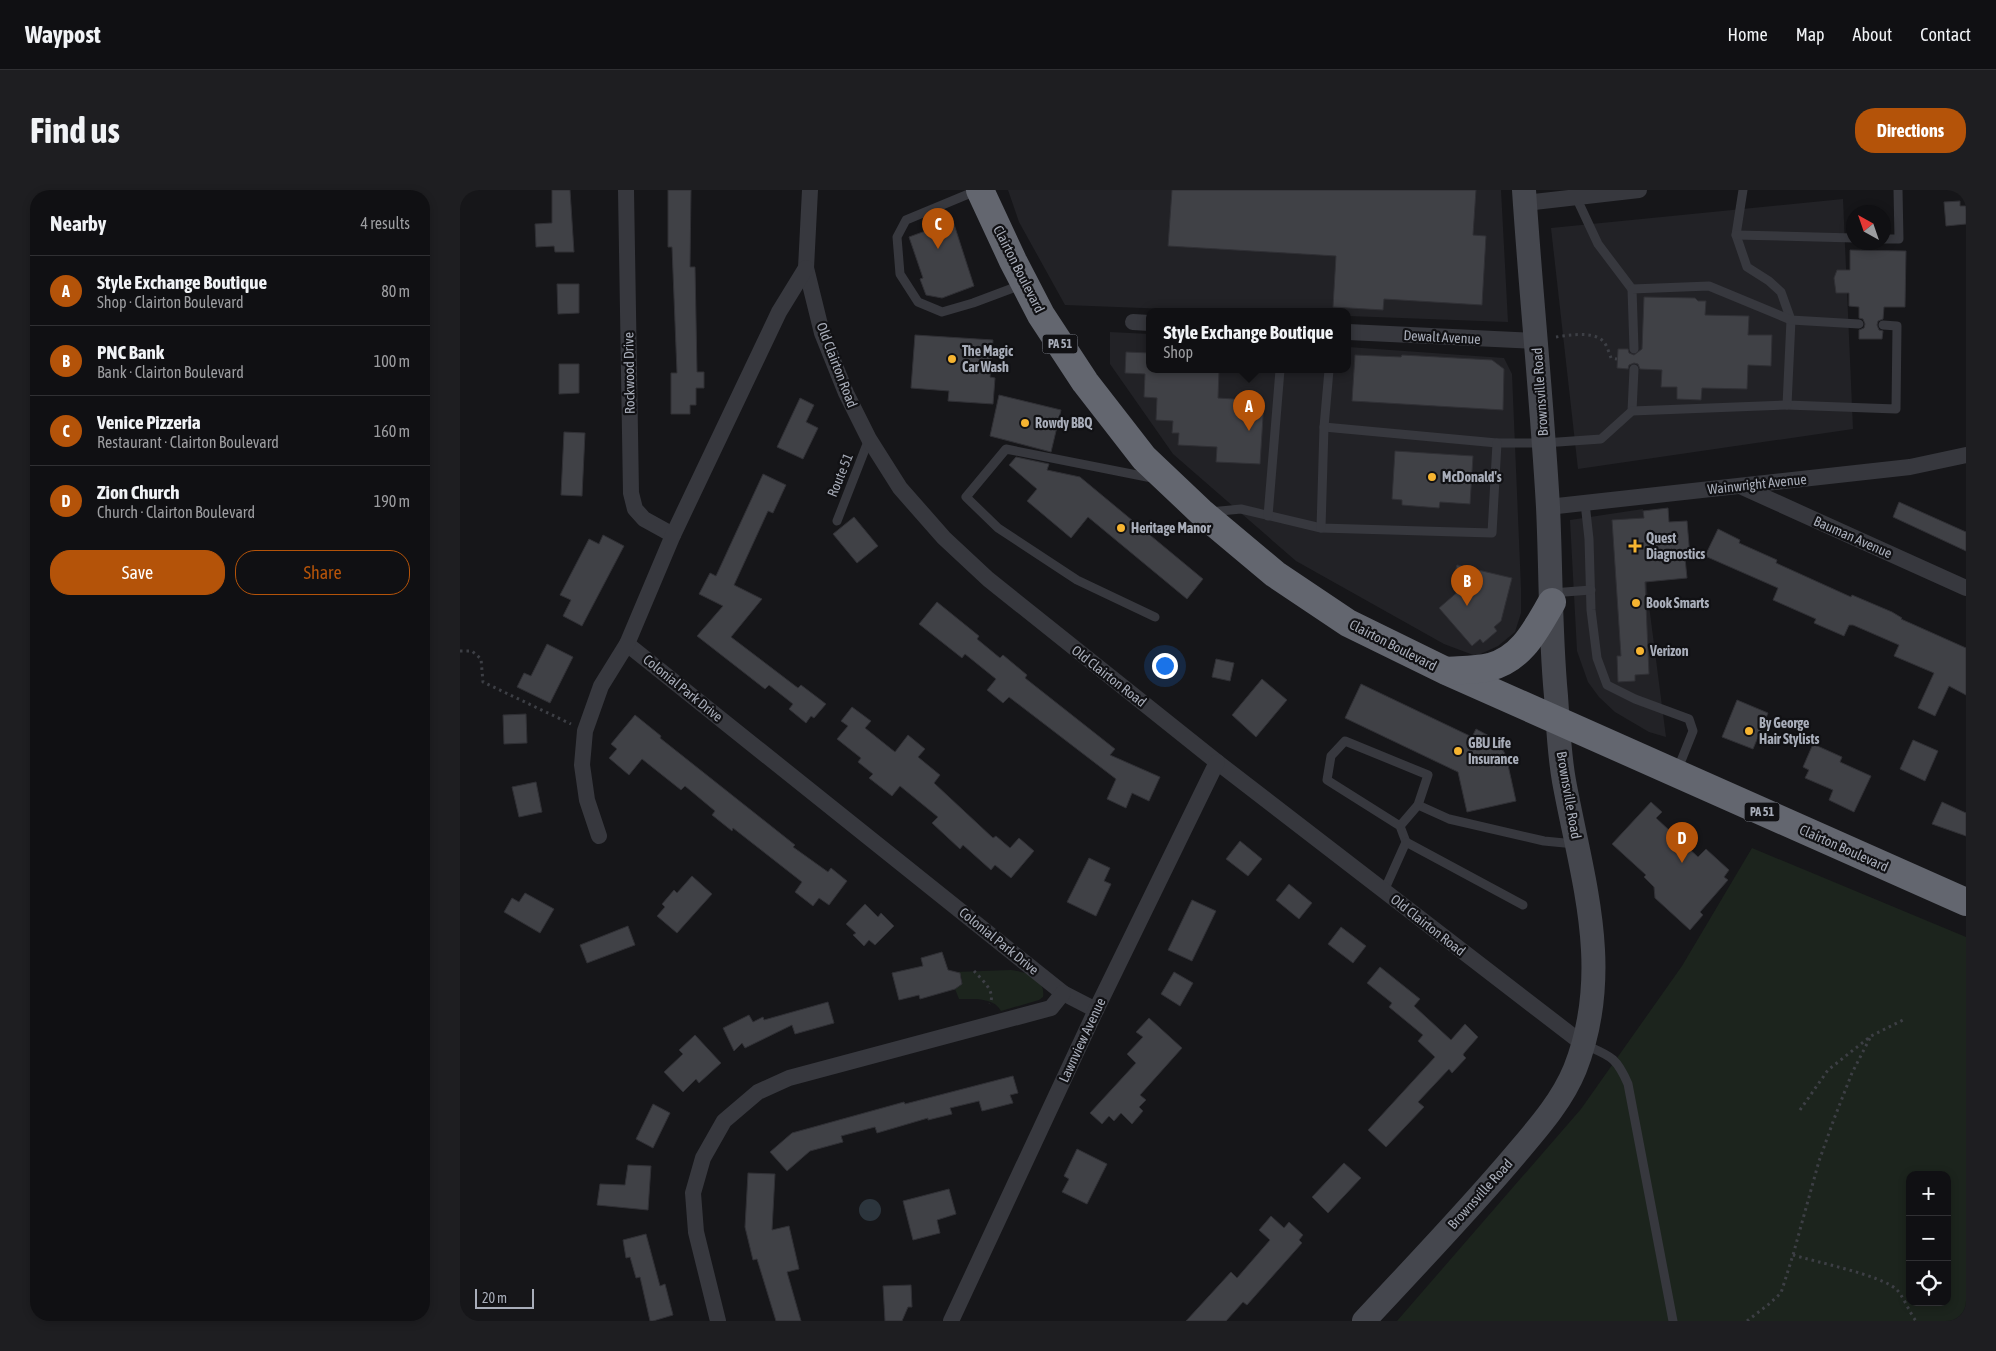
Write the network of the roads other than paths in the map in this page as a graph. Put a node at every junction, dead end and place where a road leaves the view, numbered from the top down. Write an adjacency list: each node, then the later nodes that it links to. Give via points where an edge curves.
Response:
1 (626, 190): 41 (street, Rockwood Drive, via 631,493 635,509 644,519)
2 (810, 190): 12 (street, Old Clairton Road)
3 (979, 190): 13 (highway, Clairton Boulevard / PA 51); 13 (lane, via 906,220 897,237 900,274 918,302 942,312)
4 (1639, 190): 8 (street)
5 (1743, 190): 9 (lane)
6 (1898, 190): 11 (lane, via 1899,239)
7 (1524, 196): 8 (street); 21 (main road, Brownsville Road)
8 (1576, 197): 14 (lane, via 1598,244)
9 (1736, 236): 10 (lane); 15 (lane, via 1747,267 1780,292)
10 (1846, 238)
11 (1891, 239)
12 (806, 268): 29 (street, Old Clairton Road, via 822,333); 41 (street, via 779,312)
13 (1026, 284): 33 (highway, Clairton Boulevard / PA 51, via 1084,382 1144,458)
14 (1632, 289): 15 (lane, via 1709,286); 22 (lane)
15 (1791, 320): 18 (lane); 26 (lane)
16 (1133, 322): 17 (street)
17 (1146, 323)
18 (1859, 324)
19 (1883, 325): 26 (lane, via 1897,326 1896,409)
20 (1351, 332): 21 (street, Dewalt Avenue)
21 (1536, 341): 31 (main road, Brownsville Road)
22 (1634, 349)
23 (1634, 369): 27 (lane)
24 (1280, 373): 38 (lane)
25 (1329, 373): 28 (lane)
26 (1787, 405): 27 (lane)
27 (1632, 411): 31 (lane, via 1601,438)
28 (1324, 427): 30 (lane); 40 (lane)
29 (869, 439): 39 (lane, Route 51); 49 (street, Old Clairton Road, via 900,488 944,538 988,579)
30 (1497, 443): 31 (lane); 40 (lane, via 1492,533)
31 (1544, 443): 36 (main road, Brownsville Road)
32 (1966, 455): 34 (street, Wainwright Avenue, via 1910,467)
33 (1167, 480): 37 (highway, Clairton Boulevard / PA 51); 45 (lane, via 1006,449 966,498 998,528 1077,580)
34 (1740, 486): 35 (street, Wainwright Avenue); 42 (street, Bauman Avenue)
35 (1585, 503): 36 (street, Wainwright Avenue); 43 (lane)
36 (1548, 507): 44 (main road, Brownsville Road)
37 (1200, 512): 38 (lane, via 1241,509); 47 (highway, Clairton Boulevard / PA 51, via 1275,574 1348,623)
38 (1268, 516): 40 (lane)
39 (836, 521)
40 (1321, 528)
41 (673, 535): 46 (street)
42 (1966, 588)
43 (1591, 590): 44 (lane); 50 (lane, via 1597,658 1607,685 1688,719 1693,731)
44 (1552, 597): 47 (highway, via 1527,644 1516,654 1490,667); 48 (main road, Brownsville Road)
45 (1155, 617)
46 (628, 644): 53 (street, via 600,686 585,731 582,765 586,800); 59 (street, Colonial Park Drive)
47 (1446, 672): 48 (highway, Clairton Boulevard / PA 51)
48 (1558, 721): 50 (highway, Clairton Boulevard / PA 51); 55 (main road, Brownsville Road, via 1564,778)
49 (1217, 762): 56 (street, Old Clairton Road); 60 (street, Lawnview Avenue)
50 (1676, 773): 57 (highway, Clairton Boulevard / PA 51)
51 (1418, 805): 52 (lane); 52 (lane, via 1428,775 1345,741 1331,756 1327,780); 55 (lane, via 1449,819 1544,841)
52 (1400, 826): 54 (lane)
53 (599, 836)
54 (1406, 842): 56 (lane); 58 (lane)
55 (1578, 845): 61 (main road, Brownsville Road, via 1588,896 1594,961 1593,995)
56 (1384, 891): 61 (street, Old Clairton Road)
57 (1966, 902)
58 (1523, 905)
59 (1063, 993): 60 (street, Colonial Park Drive); 62 (street, via 1051,1008 790,1078 758,1092 724,1121 703,1158 693,1193 696,1232)
60 (1096, 1010): 63 (street, Lawnview Avenue)
61 (1583, 1044): 64 (main road, Brownsville Road, via 1562,1094 1542,1122); 65 (lane, via 1612,1057 1628,1084)
62 (718, 1321)
63 (951, 1321)
64 (1364, 1321)
65 (1674, 1321)

